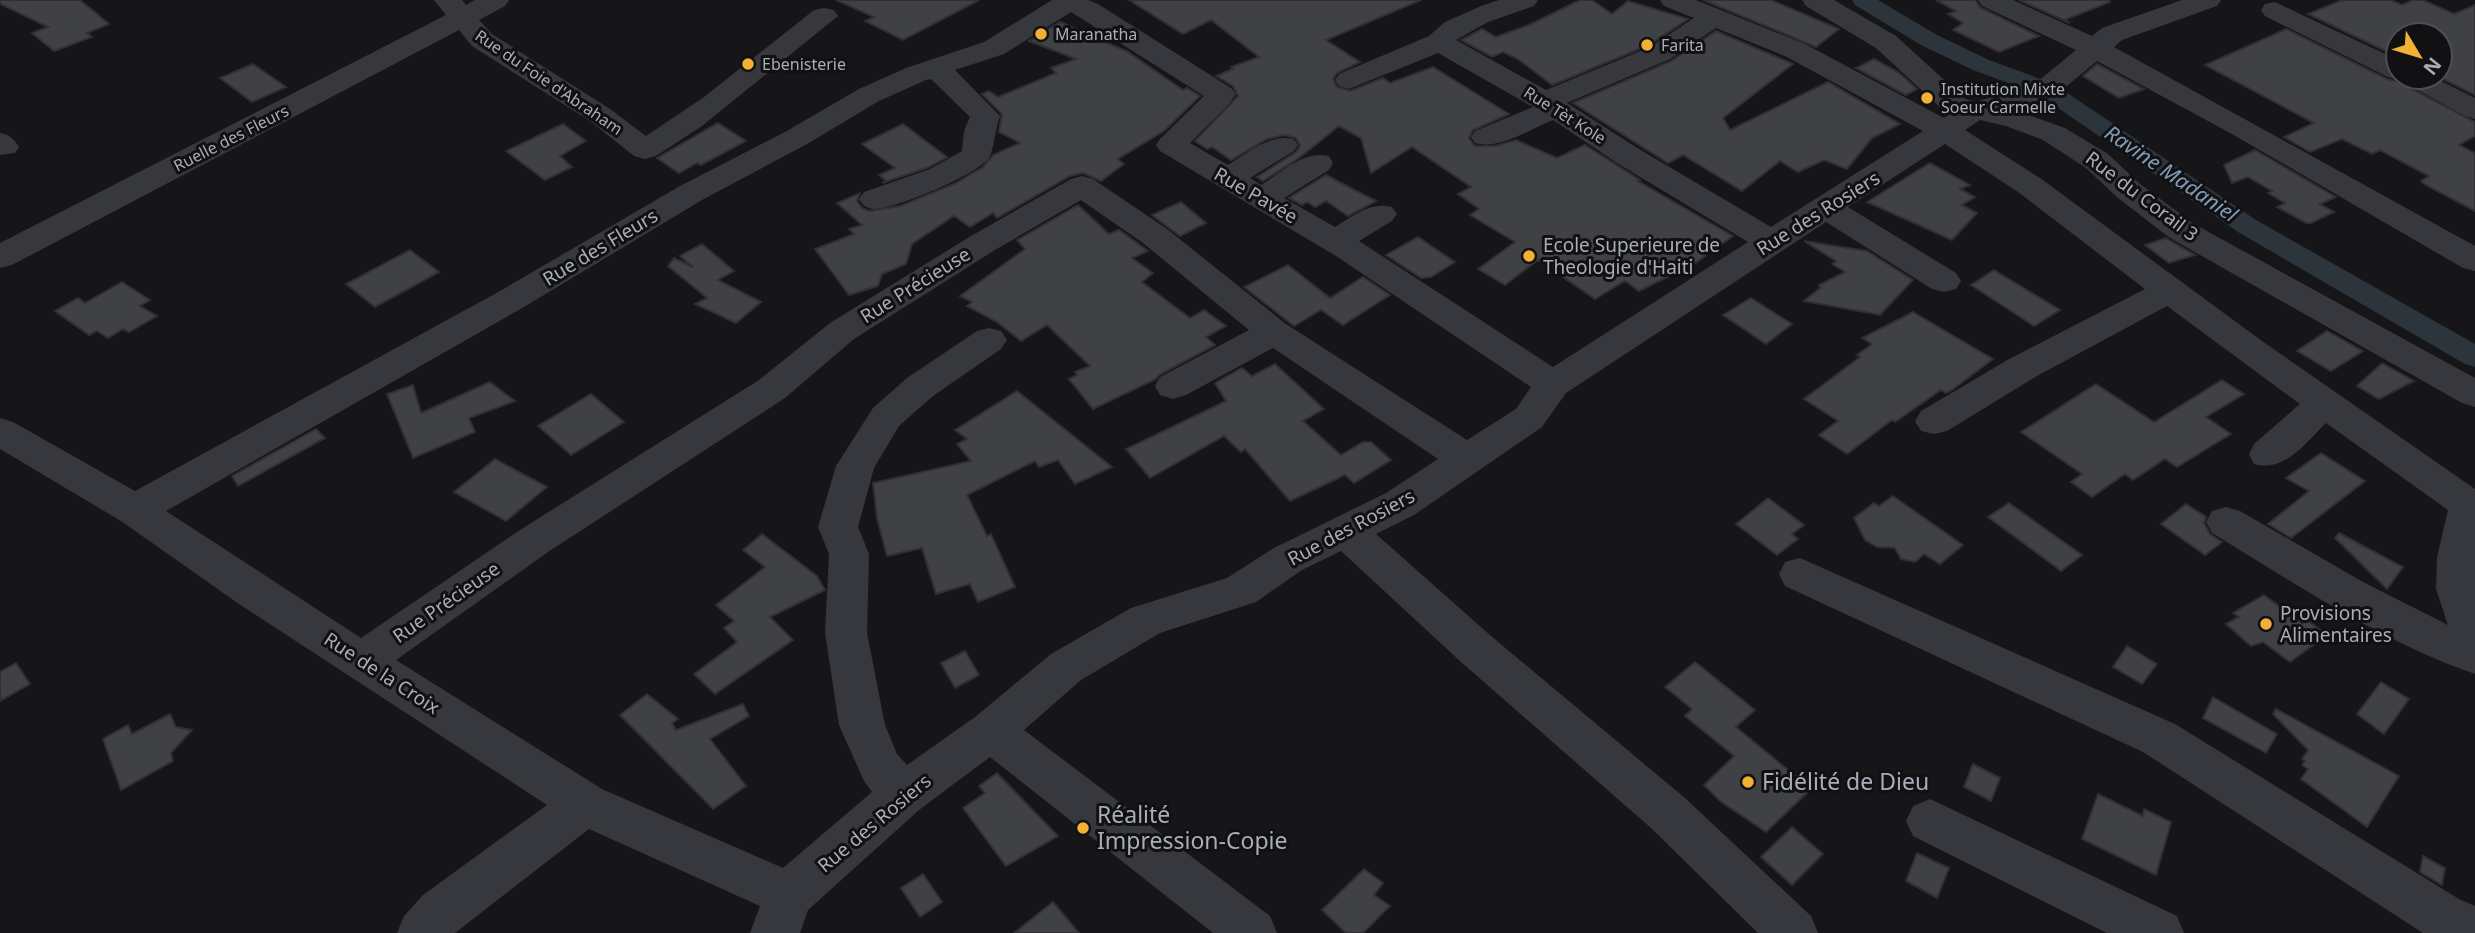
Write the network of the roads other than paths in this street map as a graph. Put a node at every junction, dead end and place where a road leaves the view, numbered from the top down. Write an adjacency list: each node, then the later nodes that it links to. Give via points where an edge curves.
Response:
1 (496, 0): 8 (street, Ruelle des Fleurs)
2 (1525, 0): 12 (street, via 1472,20 1444,34)
3 (1673, 0): 11 (street)
4 (1815, 0): 20 (street, Rue du Corail 3, via 1886,42 1955,106)
5 (1991, 0): 13 (street)
6 (2208, 0): 13 (street, Rue des Rosiers, via 2112,34)
7 (1069, 1): 15 (street, Rue des Fleurs, via 994,48); 24 (street, Rue Pavée, via 1221,94 1171,145)
8 (454, 10): 10 (street, Rue du Foie d'Abraham, via 482,40 600,115 645,150 714,105); 31 (street, Ruelle des Fleurs)
9 (2275, 10): 14 (street)
10 (824, 16)
11 (1714, 17): 18 (street, via 1660,53 1576,86); 20 (street)
12 (1439, 42): 16 (street); 18 (street, Rue Tèt Kole)
13 (2093, 47): 20 (street, Rue des Rosiers, via 2046,89); 32 (street)
14 (2384, 64)
15 (937, 69): 26 (street, via 985,116 977,154 962,166); 46 (street, Rue des Fleurs, via 869,94)
16 (1349, 80)
17 (2438, 91): 19 (street)
18 (1551, 105): 21 (street); 30 (street, Rue Tèt Kole)
19 (2475, 110)
20 (1959, 121): 27 (street, Rue des Rosiers); 34 (street, via 2029,185); 39 (street, Rue du Corail 3, via 2015,119 2054,134 2097,161 2182,231)
21 (1486, 137)
22 (1283, 145): 24 (street)
23 (1318, 163): 25 (street)
24 (1228, 178): 25 (street, Rue Pavée)
25 (1262, 198): 29 (street, Rue Pavée)
26 (875, 200)
27 (1826, 208): 30 (street, Rue des Rosiers); 33 (street)
28 (1381, 214): 29 (street)
29 (1335, 240): 37 (street, Rue Pavée)
30 (1772, 242): 37 (street, Rue des Rosiers)
31 (0, 257)
32 (2475, 261)
33 (1944, 281)
34 (2169, 290): 40 (street); 41 (street)
35 (1274, 332): 38 (street); 44 (street, Rue Précieuse); 52 (street, Rue Précieuse, via 1155,236 1082,186 842,331 772,389 534,541)
36 (989, 340): 54 (street, via 920,387 886,417 856,466 838,527 849,554 846,633 862,725 880,767)
37 (1553, 384): 44 (street, Rue des Rosiers, via 1529,418)
38 (1173, 386)
39 (2475, 394)
40 (2325, 402): 43 (street); 45 (street)
41 (1934, 421)
42 (0, 432): 46 (street, Rue de la Croix)
43 (2268, 454)
44 (1468, 460): 48 (street, Rue des Rosiers)
45 (2472, 507): 50 (street, via 2457,557 2457,589)
46 (135, 510): 52 (street, Rue de la Croix)
47 (2226, 522): 51 (street, via 2340,592)
48 (1347, 532): 53 (street, Rue des Rosiers, via 1289,559 1241,590 1146,620 1066,667); 61 (street, via 1668,813)
49 (1800, 574): 58 (street, via 2159,738 2441,916)
50 (2475, 640)
51 (2475, 656)
52 (363, 660): 55 (street, Rue de la Croix)
53 (991, 731): 54 (street, Rue des Rosiers); 60 (street)
54 (902, 795): 57 (street, Rue des Rosiers)
55 (585, 804): 57 (street, Rue de la Croix); 59 (street, via 441,912)
56 (1930, 821): 62 (street)
57 (782, 914)
58 (2475, 931)
59 (422, 933)
60 (1252, 933)
61 (1793, 933)
62 (2159, 933)

